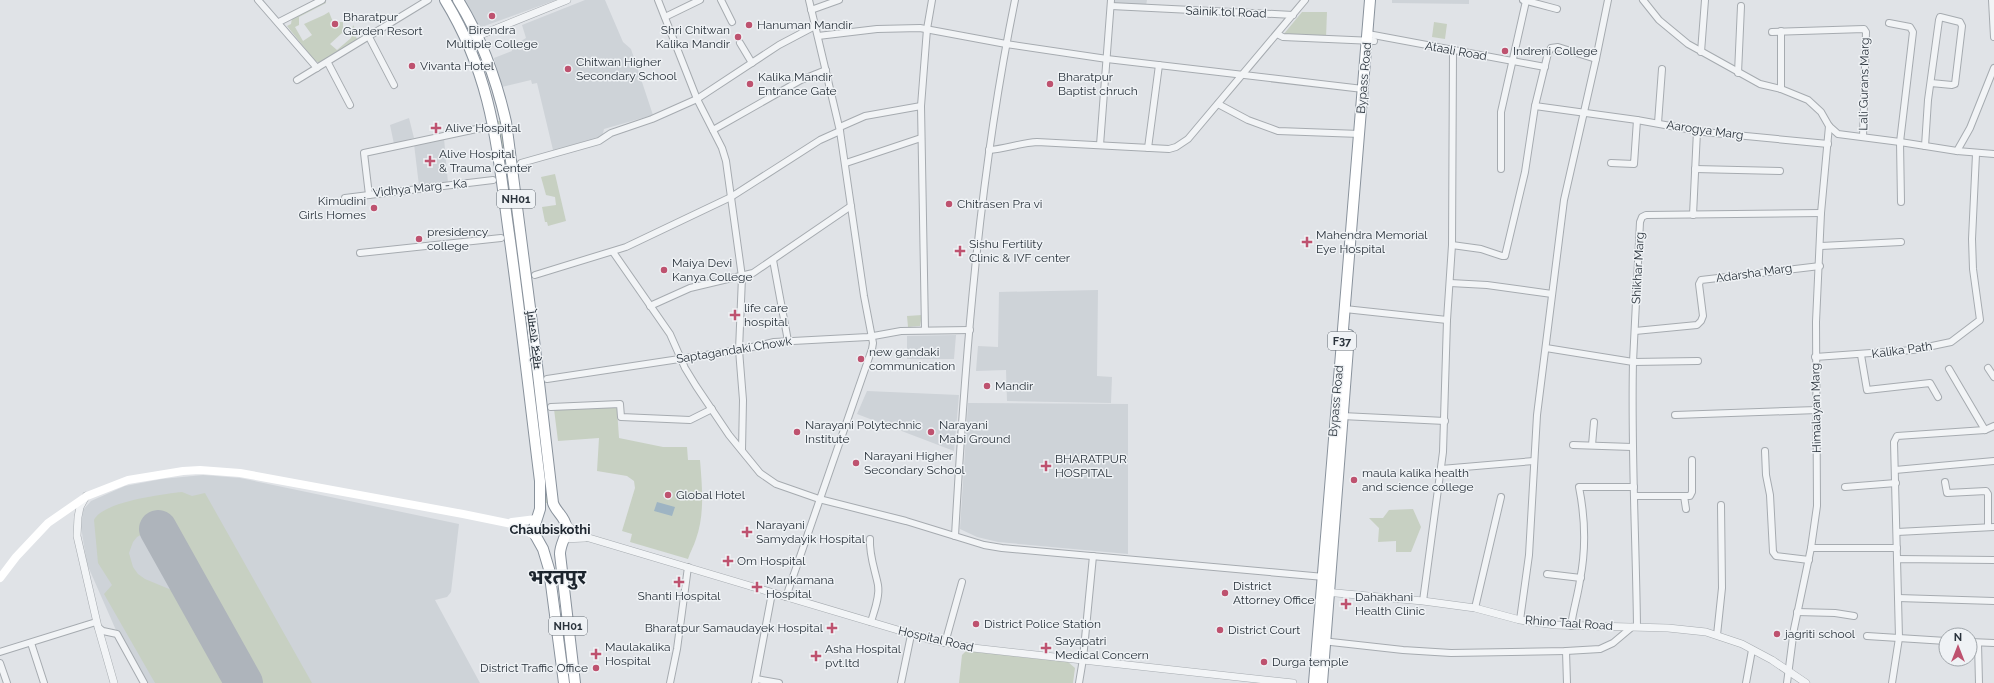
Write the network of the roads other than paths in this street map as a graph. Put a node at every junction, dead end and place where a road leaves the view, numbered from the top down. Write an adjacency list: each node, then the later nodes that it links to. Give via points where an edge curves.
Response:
1 (258, 0): 28 (street)
2 (322, 0): 28 (street)
3 (428, 0): 38 (street)
4 (446, 0): 41 (highway, महेन्द्र राज्मार्ग् / NH01)
5 (458, 0): 36 (highway, महेन्द्र राज्मार्ग् / NH01)
6 (567, 0): 36 (street)
7 (658, 0): 27 (street)
8 (700, 0): 27 (street)
9 (721, 0): 29 (street)
10 (809, 0): 25 (street)
11 (839, 0): 25 (street)
12 (932, 0): 32 (street)
13 (1015, 0): 43 (street)
14 (1305, 0): 26 (street)
15 (1370, 0): 40 (highway, Bypass Road / F37)
16 (1376, 0): 40 (highway, Bypass Road / F37)
17 (1608, 0): 47 (street)
18 (1643, 0): 45 (street, via 1659,20 1683,41)
19 (1705, 0): 45 (street)
20 (1992, 0): 39 (street)
21 (1524, 1): 24 (street); 48 (street)
22 (1111, 3): 26 (street, Sainik tol Road); 46 (street)
23 (1741, 6): 57 (street)
24 (1557, 9)
25 (811, 10): 31 (street)
26 (1293, 15): 35 (street)
27 (665, 18): 64 (street)
28 (279, 22): 53 (street)
29 (732, 22)
30 (1889, 23): 81 (street, via 1910,27 1914,32)
31 (815, 26): 37 (street); 50 (street)
32 (927, 29): 37 (street, via 877,29); 43 (street); 67 (street)
33 (1781, 31): 34 (street); 63 (street); 79 (street, Lali Gurans Marg, via 1864,29 1866,32)
34 (1772, 32)
35 (1277, 34): 40 (street, Ataali Road, via 1282,37); 58 (street)
36 (478, 35): 41 (street); 168 (highway, महेन्द्र राज्मार्ग् / NH01, via 493,72 506,122 553,503 555,510)
37 (818, 36): 56 (street)
38 (369, 37): 49 (street); 61 (street)
39 (1994, 37)
40 (1371, 38): 44 (street, Ataali Road); 62 (highway, Bypass Road / F37); 102 (highway, Bypass Road / F37)
41 (468, 40): 167 (highway, महेन्द्र राज्मार्ग् / NH01, via 487,95 502,180 540,481)
42 (740, 43): 50 (street)
43 (1006, 44): 46 (street); 86 (street)
44 (1453, 51): 48 (street, Ataali Road); 107 (street)
45 (1701, 52): 57 (street)
46 (1107, 59): 51 (street); 83 (street)
47 (1596, 59): 52 (street, via 1558,47 1551,48); 69 (street)
48 (1512, 61): 52 (street, Ataali Road); 93 (street, via 1501,112)
49 (328, 63): 53 (street); 66 (street)
50 (752, 63): 64 (street)
51 (1159, 65): 58 (street); 85 (street)
52 (1545, 67): 68 (street)
53 (317, 68): 59 (street)
54 (1994, 68): 87 (street, via 1970,128)
55 (1662, 69): 71 (street)
56 (826, 70): 74 (street); 75 (street, via 795,83)
57 (1738, 73): 63 (street, via 1760,84)
58 (1242, 75): 62 (street); 65 (street)
59 (297, 80)
60 (1931, 83): 60 (street, via 1940,17 1960,22 1962,26 1955,84); 84 (street)
61 (394, 85)
62 (1363, 89): 77 (highway, Bypass Road / F37)
63 (1781, 89): 72 (street, via 1808,100 1821,112)
64 (697, 99): 75 (street); 90 (street, via 652,119 611,132 599,141)
65 (1218, 104): 77 (street, via 1248,120 1278,131); 85 (street, via 1182,144 1169,149)
66 (350, 105)
67 (921, 106): 74 (street, via 865,116); 80 (street)
68 (1535, 106): 69 (street, Aarogya Marg); 107 (street, via 1525,172 1507,253 1502,256 1481,249)
69 (1583, 114): 70 (street, Aarogya Marg); 116 (street, via 1564,200)
70 (1637, 120): 71 (street, Aarogya Marg); 92 (street, via 1634,164)
71 (1658, 123): 76 (street, Aarogya Marg)
72 (1829, 126): 78 (street); 82 (street, Himalayan Marg)
73 (486, 127): 97 (street, Vidhya Marg - Ka, via 364,153)
74 (840, 129): 91 (street); 98 (street)
75 (713, 130): 98 (street, via 726,161)
76 (1697, 131): 82 (street, Aarogya Marg); 94 (street)
77 (1360, 134): 102 (highway, Bypass Road / F37)
78 (1838, 134): 79 (street); 82 (street)
79 (1863, 137): 81 (street)
80 (921, 138): 91 (street); 120 (street)
81 (1900, 142): 84 (street); 100 (street)
82 (1828, 144): 103 (street, Himalayan Marg)
83 (1100, 145): 85 (street); 86 (street, via 1037,142)
84 (1925, 146): 87 (street)
85 (1148, 148)
86 (989, 150): 121 (street)
87 (1957, 151): 88 (street)
88 (1976, 154): 89 (street); 127 (street, Kalika Path, via 1972,239 1980,320 1951,342 1913,350)
89 (1994, 154)
90 (521, 163)
91 (846, 163): 101 (street)
92 (1611, 163)
93 (1501, 169)
94 (1695, 169): 95 (street); 104 (street)
95 (1780, 171)
96 (493, 180): 97 (street, Vidhya Marg - Ka)
97 (369, 195): 99 (street)
98 (731, 197): 109 (street); 114 (street)
99 (345, 198)
100 (1901, 202)
101 (851, 206): 111 (street); 123 (street)
102 (1357, 206): 118 (highway, Bypass Road / F37)
103 (1822, 213): 104 (street, Shikhar Marg); 108 (street, Himalayan Marg)
104 (1693, 215): 122 (street, Shikhar Marg, via 1642,217)
105 (501, 238): 110 (street)
106 (1901, 242): 108 (street)
107 (1452, 245): 115 (street)
108 (1821, 246): 112 (street, Himalayan Marg)
109 (613, 252): 113 (street); 117 (street)
110 (360, 253)
111 (773, 260): 114 (street); 124 (street)
112 (1820, 266): 122 (street, Adarsha Marg, via 1702,280 1699,284 1702,321 1697,324); 128 (street, Himalayan Marg)
113 (535, 275)
114 (742, 277): 117 (street, via 696,287); 126 (street)
115 (1450, 283): 116 (street); 119 (street)
116 (1552, 294): 125 (street)
117 (650, 306): 129 (street, via 670,334)
118 (1348, 309): 119 (street); 141 (highway, Bypass Road / F37); 185 (highway, Bypass Road / F37)
119 (1447, 320): 142 (street)
120 (925, 330): 121 (street, Saptagandaki Chowk); 123 (street, Saptagandaki Chowk)
121 (970, 330): 172 (street, via 963,396)
122 (1635, 331): 131 (street, Shikhar Marg)
123 (871, 336): 124 (street, Saptagandaki Chowk); 164 (street, via 872,349)
124 (788, 341): 126 (street, Saptagandaki Chowk)
125 (1546, 348): 131 (street); 152 (street)
126 (739, 350): 129 (street, Saptagandaki Chowk); 149 (street, via 743,400)
127 (1861, 355): 128 (street, Kalika Path); 136 (street, via 1867,390 1930,383)
128 (1815, 357): 139 (street, Himalayan Marg)
129 (681, 358): 135 (street, Saptagandaki Chowk); 138 (street)
130 (1698, 361): 131 (street)
131 (1633, 362): 148 (street, Shikhar Marg)
132 (1988, 368): 134 (street)
133 (1949, 369): 145 (street)
134 (1994, 377)
135 (547, 379)
136 (1938, 398)
137 (550, 407): 138 (street, via 620,404 621,417 690,420)
138 (712, 409): 149 (street)
139 (1817, 410): 140 (street); 177 (street, Himalayan Marg, via 1818,490)
140 (1675, 415)
141 (1342, 416): 142 (street); 185 (highway, Bypass Road / F37)
142 (1445, 421): 154 (street)
143 (1594, 422): 146 (street)
144 (1994, 426): 145 (street)
145 (1986, 430): 155 (street, via 1897,436 1894,442)
146 (1592, 445): 147 (street); 148 (street)
147 (1573, 446)
148 (1632, 447): 158 (street, Shikhar Marg)
149 (742, 450): 164 (street, via 753,466 776,484)
150 (1765, 452): 181 (street, via 1773,552 1776,556)
151 (1692, 460): 162 (street, via 1692,492 1690,496)
152 (1534, 461): 154 (street); 198 (street, via 1529,555)
153 (1994, 461): 155 (street)
154 (1441, 469): 193 (street)
155 (1895, 470): 157 (street)
156 (1945, 482): 170 (street, via 1947,493 1986,491)
157 (1896, 483): 159 (street); 171 (street)
158 (1634, 487): 161 (street, Shikhar Marg); 187 (street, via 1578,487 1583,509)
159 (1845, 487)
160 (87, 496): 169 (main road, via 145,476 215,470); 186 (main road, via 48,523); 200 (street, via 79,512 77,536)
161 (1634, 496): 162 (street); 202 (street, Shikhar Marg)
162 (1684, 496): 166 (street)
163 (1501, 497): 195 (street)
164 (819, 499): 172 (street); 191 (street)
165 (1721, 505): 204 (street, via 1722,588)
166 (1686, 509)
167 (538, 518): 168 (highway, via 548,512); 169 (main road); 173 (highway, महेन्द्र राज्मार्ग् / NH01, via 534,526)
168 (563, 519): 174 (street, Hospital Road, via 576,533); 176 (highway, NH01, via 566,533)
169 (504, 522): 173 (main road, via 526,529)
170 (1991, 527): 171 (street)
171 (1897, 532): 178 (street)
172 (955, 536): 179 (street, via 1002,548)
173 (536, 538): 176 (highway, via 551,546); 224 (highway, महेन्द्र राज्मार्ग् / NH01, via 546,556 550,575)
174 (590, 538): 176 (street, Hospital Road); 183 (street, Hospital Road)
175 (870, 539): 199 (street, via 878,585)
176 (562, 541): 225 (highway, NH01, via 560,554)
177 (1811, 548): 178 (street); 181 (street, Himalayan Marg)
178 (1897, 548): 180 (street)
179 (1093, 556): 185 (street); 216 (street)
180 (1898, 559): 182 (street); 192 (street)
181 (1809, 560): 196 (street, Himalayan Marg)
182 (1994, 560)
183 (688, 567): 190 (street, Hospital Road); 226 (street)
184 (1547, 574): 187 (street)
185 (1326, 577): 189 (highway, Bypass Road / F37)
186 (0, 578)
187 (1581, 578): 201 (street)
188 (962, 582): 209 (street)
189 (1325, 592): 193 (street, Rhino Taal Road); 208 (highway, Bypass Road / F37)
190 (772, 593): 191 (street, Hospital Road); 219 (street)
191 (786, 597): 199 (street, Hospital Road)
192 (1898, 598): 194 (street); 206 (street)
193 (1423, 601): 195 (street, Rhino Taal Road)
194 (1994, 602)
195 (1474, 608): 198 (street, Rhino Taal Road)
196 (1797, 612): 197 (street); 218 (street, Himalayan Marg)
197 (1854, 616)
198 (1520, 620): 201 (street, Rhino Taal Road)
199 (871, 622): 203 (street, Hospital Road)
200 (97, 625): 212 (street); 222 (street); 223 (street, via 103,631 117,634)
201 (1571, 626): 202 (street, Rhino Taal Road)
202 (1634, 627): 204 (street, Rhino Taal Road, via 1688,630); 214 (street, via 1613,643 1600,649)
203 (911, 634): 209 (street, Hospital Road); 228 (street)
204 (1717, 635): 213 (street, Rhino Taal Road)
205 (1867, 636): 206 (street)
206 (1899, 638): 207 (street); 237 (street)
207 (1938, 640)
208 (1321, 641): 214 (street, via 1451,653); 231 (highway, Bypass Road / F37); 232 (highway, Bypass Road / F37)
209 (945, 643): 216 (street, Hospital Road)
210 (1978, 643): 211 (street); 238 (street)
211 (1994, 643)
212 (31, 644): 215 (street); 221 (street)
213 (1752, 650): 218 (street, Rhino Taal Road); 234 (street)
214 (1566, 651): 233 (street)
215 (0, 652)
216 (1084, 659): 229 (street); 230 (street, Hospital Road)
217 (0, 663): 220 (street)
218 (1788, 671): 235 (street, Himalayan Marg); 236 (street, Rhino Taal Road)
219 (755, 681): 227 (street)
220 (7, 683)
221 (44, 683)
222 (114, 683)
223 (144, 683)
224 (564, 683)
225 (576, 683)
226 (670, 683)
227 (779, 683)
228 (901, 683)
229 (1079, 683)
230 (1293, 683)
231 (1314, 683)
232 (1322, 683)
233 (1567, 683)
234 (1746, 683)
235 (1787, 683)
236 (1806, 683)
237 (1892, 683)
238 (1979, 683)

